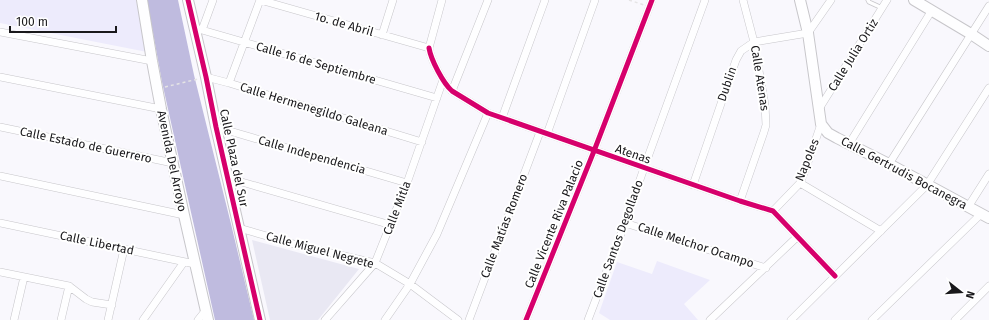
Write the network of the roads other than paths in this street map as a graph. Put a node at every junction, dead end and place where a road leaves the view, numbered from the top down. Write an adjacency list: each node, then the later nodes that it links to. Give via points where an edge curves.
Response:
1 (142, 0): 30 (street, Avenida Del Arroyo)
2 (188, 0): 21 (street, Calle Plaza del Sur)
3 (213, 0): 21 (street)
4 (260, 0): 25 (street, 1o. de Abril); 26 (street)
5 (393, 0): 25 (street)
6 (442, 0): 29 (street)
7 (488, 0): 36 (street)
8 (545, 0): 41 (street)
9 (595, 0): 45 (street, Calle Matías Romero)
10 (705, 0): 51 (street, Calle Santos Degollado)
11 (744, 0): 27 (street, Calle Atenas)
12 (800, 0): 23 (street)
13 (831, 0): 23 (street)
14 (868, 0): 19 (lane)
15 (887, 0): 19 (street, Calle Julia Ortiz)
16 (914, 0): 20 (street)
17 (651, 4): 48 (street, Calle Vicente Riva Palacio)
18 (989, 6): 24 (street)
19 (882, 8): 39 (street, Calle Julia Ortiz)
20 (932, 10): 24 (street); 47 (street)
21 (198, 29): 26 (street, Calle 16 de Septiembre); 32 (street, Calle Plaza del Sur)
22 (0, 32): 30 (street)
23 (808, 33): 27 (street); 39 (street)
24 (971, 34): 28 (street); 50 (street)
25 (382, 35): 29 (street, 1o. de Abril)
26 (244, 42): 34 (street); 37 (street, Calle 16 de Septiembre)
27 (754, 42): 57 (street, Dublin, via 741,51 736,60); 59 (street, Calle Atenas, via 766,124)
28 (989, 46)
29 (429, 48): 33 (street, Atenas)
30 (152, 60): 38 (street, Avenida Del Arroyo)
31 (0, 77): 38 (street)
32 (203, 78): 34 (street, Calle Hermenegildo Galeana); 44 (street, Calle Plaza del Sur)
33 (443, 80): 36 (street, Atenas); 37 (street, Calle Mitla)
34 (229, 83): 46 (street, Calle Hermenegildo Galeana)
35 (989, 88): 58 (street)
36 (452, 90): 40 (street, Atenas)
37 (436, 98): 46 (street, Calle Mitla)
38 (162, 109): 49 (street, Avenida Del Arroyo)
39 (819, 109): 42 (street)
40 (488, 113): 41 (street, Atenas); 78 (street, via 438,234)
41 (502, 118): 45 (street, Atenas)
42 (821, 124): 47 (street, Calle Gertrudis Bocanegra, via 828,133); 56 (street, Napoles)
43 (0, 127): 49 (street, Calle Estado de Guerrero)
44 (216, 127): 54 (street, Calle Plaza del Sur); 55 (street, Calle Independencia)
45 (544, 133): 48 (street, Atenas); 93 (street, Calle Matías Romero)
46 (422, 142): 55 (street, Calle Mitla)
47 (849, 144): 50 (street, Calle Gertrudis Bocanegra)
48 (594, 151): 51 (street, Atenas); 94 (street, Calle Vicente Riva Palacio)
49 (173, 163): 62 (street, Avenida Del Arroyo)
50 (889, 164): 58 (street, Calle Gertrudis Bocanegra)
51 (644, 168): 57 (street, Atenas); 65 (street, Calle Santos Degollado)
52 (989, 174): 60 (street)
53 (0, 176): 62 (street)
54 (228, 178): 66 (street); 67 (street, Calle Plaza del Sur)
55 (407, 183): 66 (street, Calle Mitla)
56 (800, 183): 61 (street, Napoles); 68 (street)
57 (692, 185): 59 (street, Atenas)
58 (927, 185): 60 (street, Calle Gertrudis Bocanegra); 68 (street)
59 (740, 201): 61 (street, Atenas)
60 (968, 207): 63 (street, Calle Gertrudis Bocanegra)
61 (773, 211): 69 (street)
62 (184, 216): 73 (street, Avenida Del Arroyo)
63 (985, 216): 99 (street)
64 (0, 223): 70 (street, Calle Libertad)
65 (625, 223): 74 (street, Calle Melchor Ocampo); 95 (street, Calle Santos Degollado)
66 (391, 225): 72 (street, Calle Mitla)
67 (239, 228): 72 (street, Calle Miguel Negrete); 89 (street, Calle Plaza del Sur)
68 (880, 231): 76 (street)
69 (797, 237): 74 (street); 76 (street)
70 (124, 249): 71 (street, Calle Libertad); 81 (street)
71 (184, 262): 73 (street, Calle Libertad); 87 (street)
72 (375, 263): 78 (street, Calle Miguel Negrete); 90 (street, Calle Mitla)
73 (195, 264): 83 (street, Avenida Del Arroyo)
74 (766, 268): 96 (street)
75 (0, 272): 77 (street)
76 (835, 276): 82 (street)
77 (24, 277): 79 (street); 84 (street)
78 (410, 284): 91 (street); 92 (street, Calle Miguel Negrete)
79 (69, 286): 81 (street, via 92,302); 85 (street)
80 (989, 286): 100 (street)
81 (112, 305): 86 (street)
82 (797, 314): 97 (street); 98 (street)
83 (207, 315): 88 (street)
84 (14, 320)
85 (62, 320)
86 (108, 320)
87 (143, 320)
88 (198, 320)
89 (260, 320)
90 (324, 320)
91 (385, 320)
92 (458, 320)
93 (469, 320)
94 (526, 320)
95 (588, 320)
96 (710, 320)
97 (791, 320)
98 (802, 320)
99 (872, 320)
100 (955, 320)

